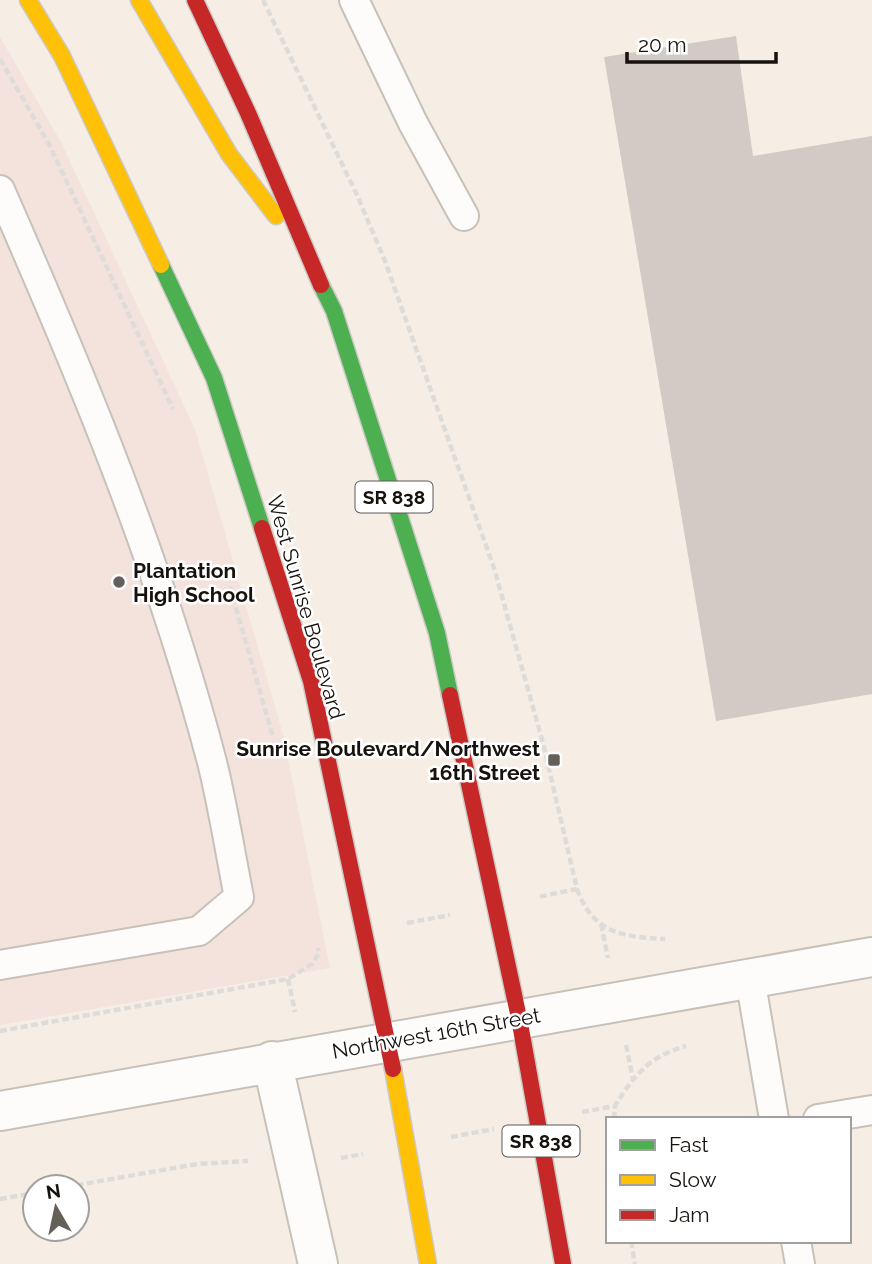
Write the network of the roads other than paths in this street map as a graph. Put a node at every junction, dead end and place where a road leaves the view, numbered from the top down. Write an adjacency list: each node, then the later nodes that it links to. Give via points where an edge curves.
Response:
1 (28, 0): 12 (highway, West Sunrise Boulevard, via 62,56 214,378 311,681)
2 (139, 0): 7 (highway, via 229,154)
3 (195, 0): 7 (highway, SR 838)
4 (355, 0): 6 (lane, via 413,123)
5 (0, 190): 9 (lane, via 113,458 166,604 212,764 239,897 199,931)
6 (464, 216)
7 (307, 256): 11 (highway, SR 838, via 334,311 437,633)
8 (872, 957): 10 (street, Northwest 16th Street)
9 (0, 965)
10 (750, 978): 11 (street, Northwest 16th Street); 16 (lane)
11 (519, 1018): 12 (street, Northwest 16th Street); 21 (highway, SR 838)
12 (388, 1043): 13 (street, Northwest 16th Street); 20 (highway, West Sunrise Boulevard)
13 (272, 1061): 15 (street, Northwest 16th Street); 19 (street)
14 (872, 1110): 17 (lane)
15 (0, 1111)
16 (774, 1117)
17 (830, 1117)
18 (796, 1243): 22 (lane)
19 (318, 1264)
20 (428, 1264)
21 (563, 1264)
22 (800, 1264)

